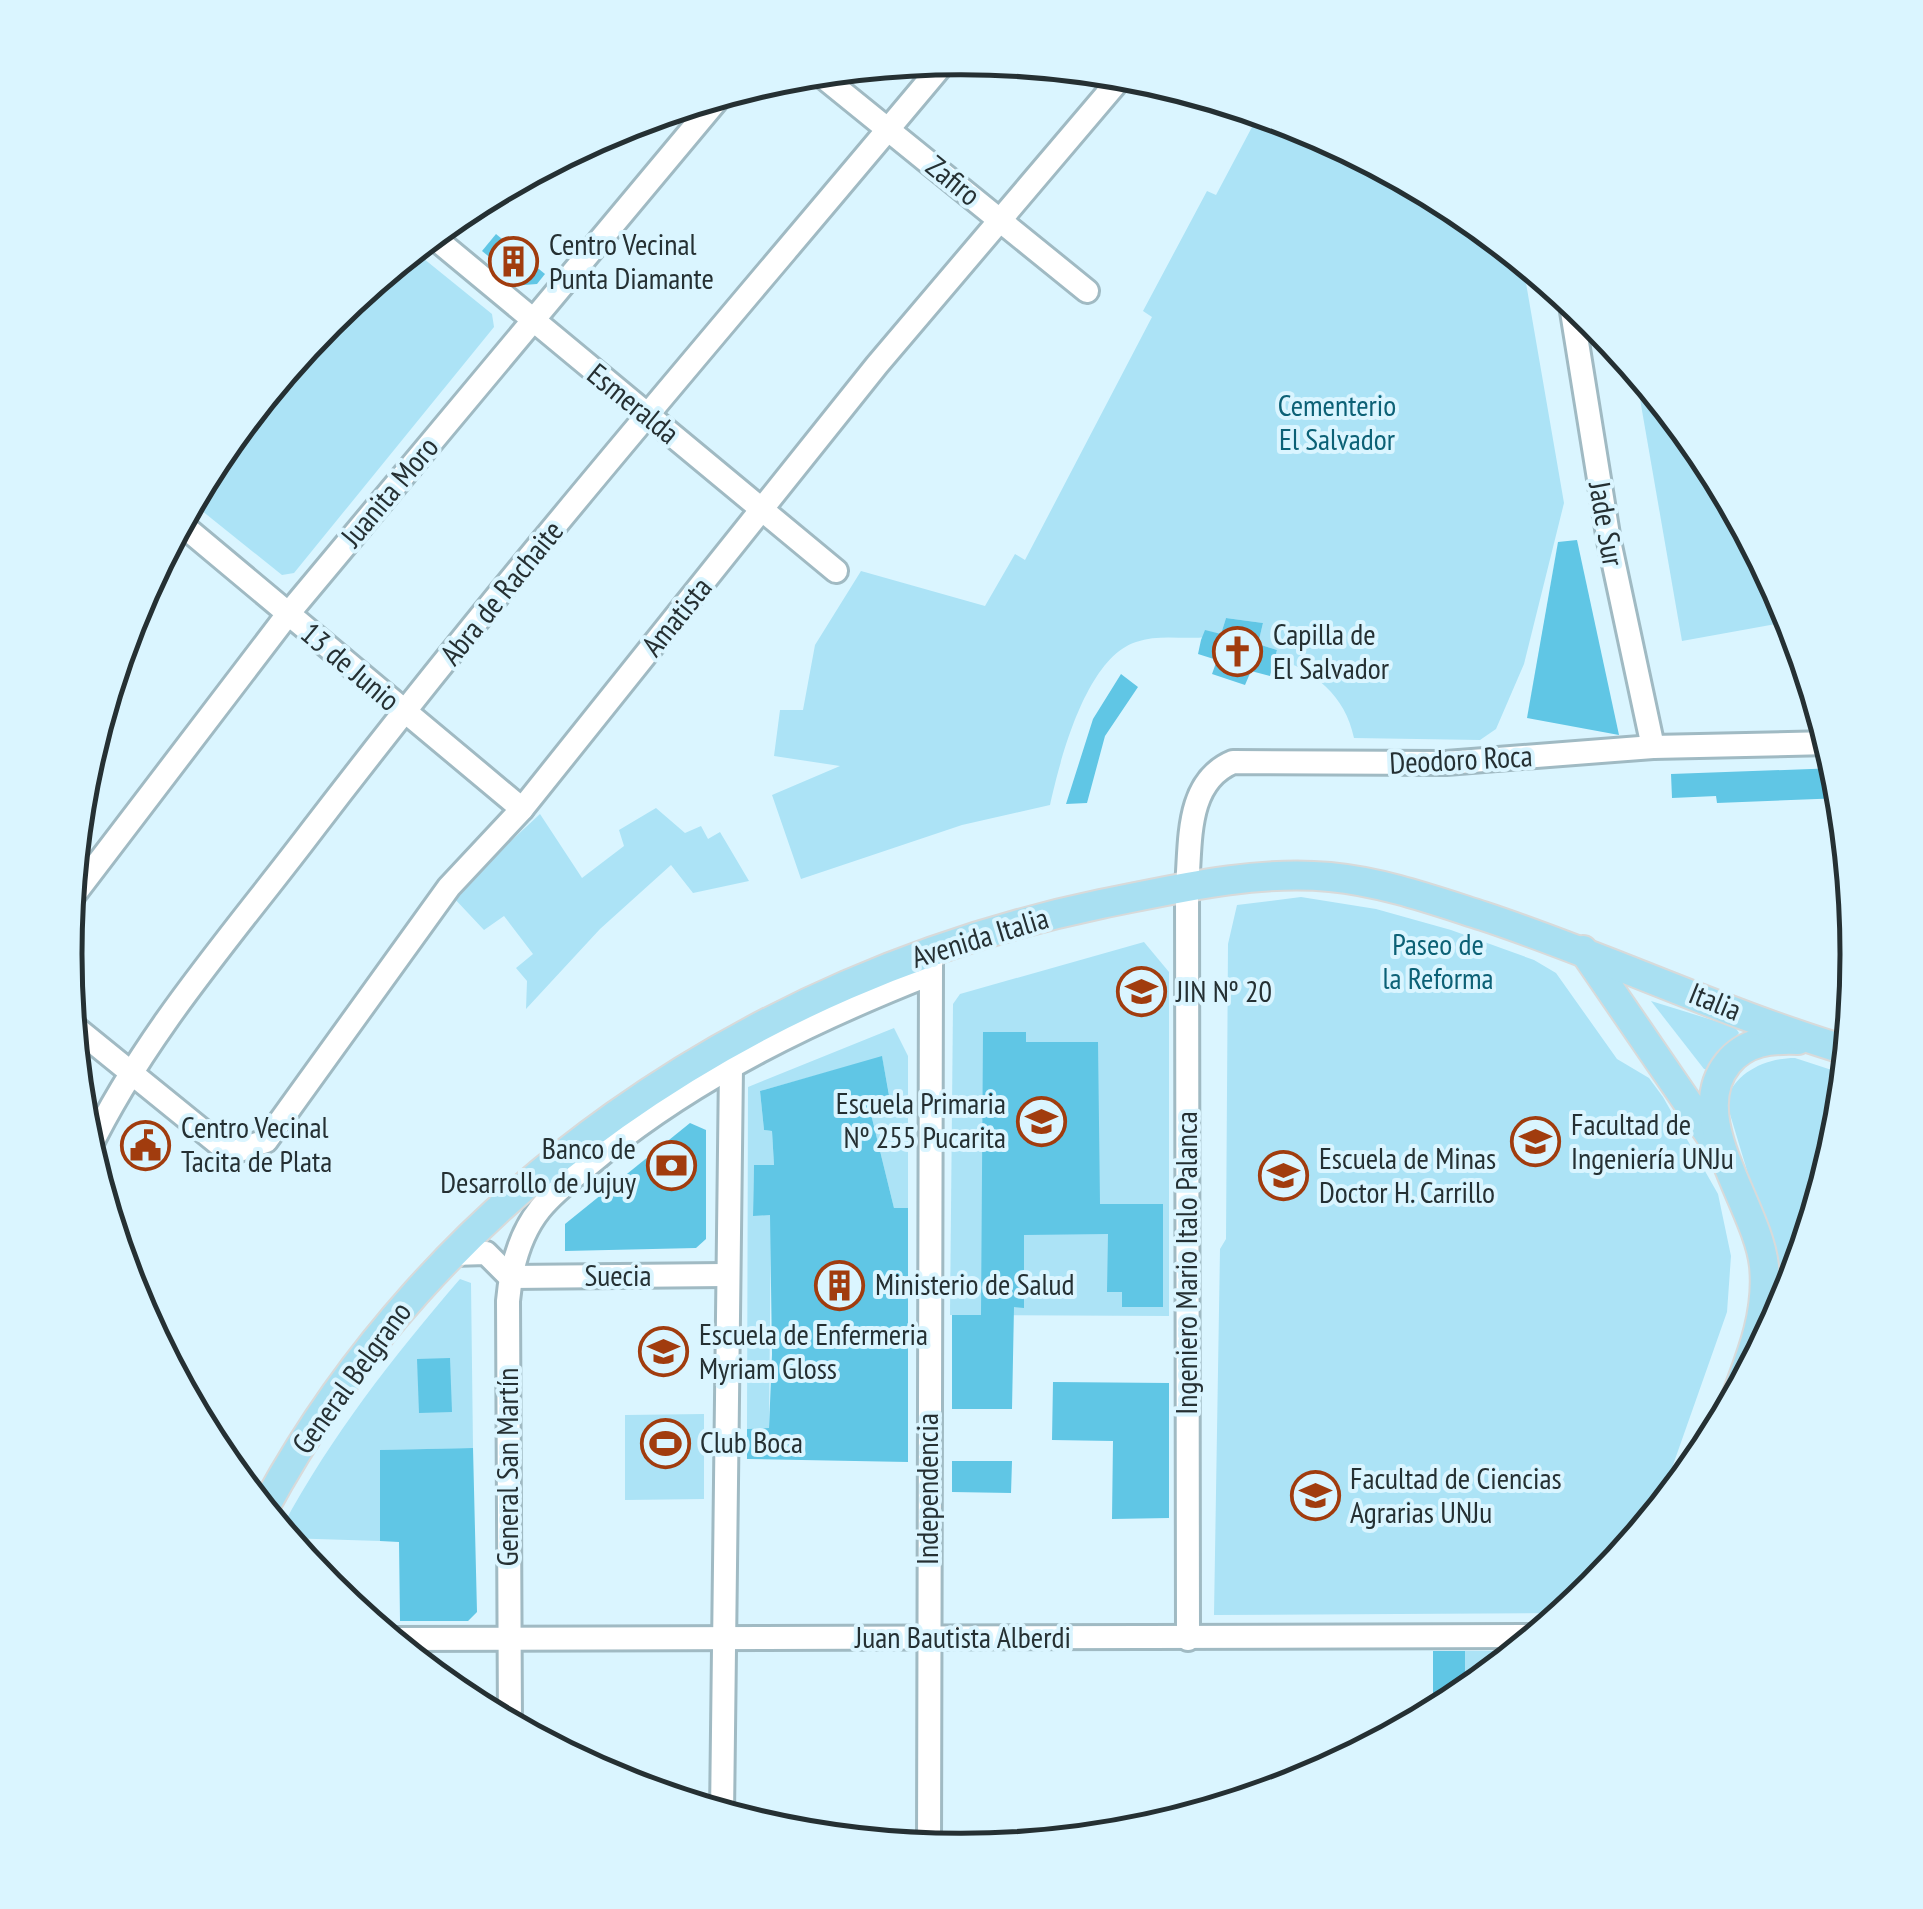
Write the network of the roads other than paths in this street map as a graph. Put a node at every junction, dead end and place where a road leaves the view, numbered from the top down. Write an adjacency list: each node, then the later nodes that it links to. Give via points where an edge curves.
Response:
1 (933, 76): 5 (street, Abra de Rachaite)
2 (833, 85): 5 (street, Zafiro)
3 (1112, 89): 6 (street, Amatista)
4 (705, 114): 9 (street, Juanita Moro)
5 (888, 130): 6 (street, Zafiro); 11 (street, Abra de Rachaite)
6 (1002, 220): 8 (street, Zafiro); 12 (street, Amatista, via 876,365)
7 (443, 245): 9 (street, Esmeralda)
8 (1088, 291)
9 (532, 322): 11 (street, Esmeralda); 15 (street, Juanita Moro)
10 (1574, 325): 18 (street, Jade Sur, via 1612,558)
11 (648, 416): 12 (street, Esmeralda); 16 (street, Abra de Rachaite)
12 (765, 509): 14 (street, Esmeralda); 19 (street, Amatista)
13 (191, 532): 15 (street, 13 de Junio)
14 (836, 571)
15 (288, 614): 16 (street, 13 de Junio); 20 (street, Juanita Moro)
16 (405, 712): 19 (street, 13 de Junio); 28 (street, Abra de Rachaite)
17 (1815, 743): 18 (street, Deodoro Roca)
18 (1653, 747): 21 (street, Deodoro Roca, via 1446,763 1233,762 1214,772 1197,798)
19 (522, 809): 28 (street, Amatista, via 449,887 266,1141 230,1153)
20 (86, 879)
21 (1187, 886): 22 (main road, Avenida Italia, via 1341,879 1425,897); 23 (main road, Avenida Italia, via 1025,920); 41 (street, Ingeniero Mario Italo Palanca)
22 (1583, 950): 25 (main road, Italia); 30 (main road)
23 (931, 962): 27 (street, Avenida Italia); 31 (main road, Avenida Italia, via 759,1025 652,1087); 40 (street, Independencia)
24 (87, 1037): 28 (street)
25 (1810, 1040): 26 (main road, Italia); 30 (main road, via 1764,1041 1726,1066 1713,1096)
26 (1835, 1047)
27 (731, 1067): 32 (street); 33 (street, Avenida Italia, via 675,1099 561,1188 519,1244)
28 (132, 1073): 29 (street, Abra de Rachaite)
29 (100, 1129)
30 (1726, 1158): 34 (main road, via 1758,1236 1764,1271)
31 (453, 1254): 33 (street, via 486,1253); 35 (main road, General Belgrano, via 401,1305 354,1367)
32 (726, 1275): 33 (street, Suecia); 36 (street)
33 (510, 1277): 38 (street, General San Martín)
34 (1759, 1324)
35 (271, 1498)
36 (724, 1635): 38 (street, Juan Bautista Alberdi); 40 (street, Juan Bautista Alberdi); 43 (street)
37 (1516, 1636): 41 (street, Juan Bautista Alberdi)
38 (509, 1637): 39 (street, Juan Bautista Alberdi); 42 (street, General San Martín)
39 (410, 1639)
40 (928, 1639): 41 (street, Juan Bautista Alberdi); 44 (street, Independencia)
41 (1188, 1639)
42 (510, 1709)
43 (722, 1800)
44 (928, 1833)

